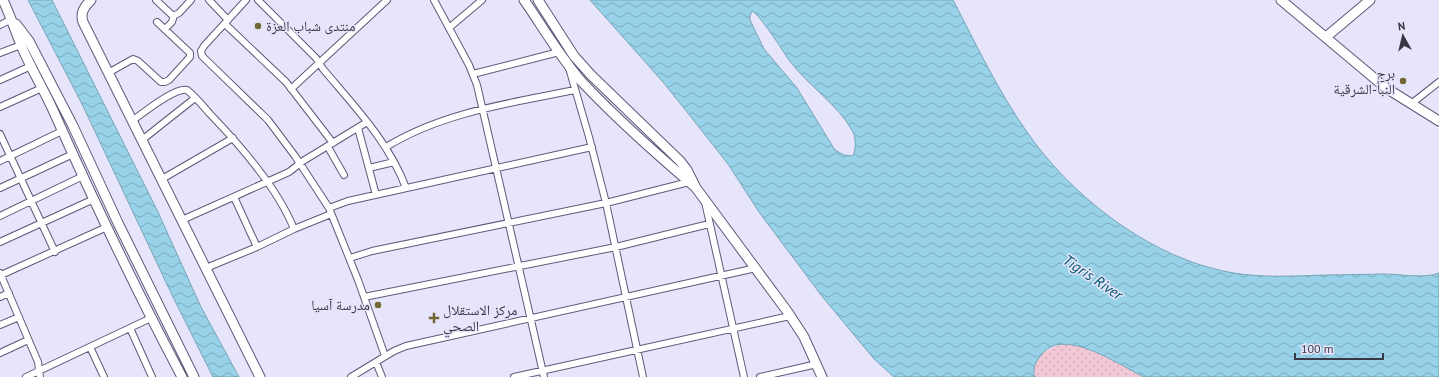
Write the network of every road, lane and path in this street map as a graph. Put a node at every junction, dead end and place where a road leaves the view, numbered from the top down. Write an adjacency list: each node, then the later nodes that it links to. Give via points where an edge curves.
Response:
1 (4, 0): 16 (street)
2 (91, 0): 31 (street, via 82,13 83,22)
3 (156, 0): 15 (street)
4 (191, 0): 15 (street)
5 (209, 0): 18 (street)
6 (246, 0): 18 (street)
7 (258, 0): 28 (street)
8 (387, 0): 28 (street)
9 (434, 0): 20 (street)
10 (482, 0): 20 (street)
11 (524, 0): 24 (street)
12 (538, 0): 68 (street, via 574,56 590,75 680,161)
13 (1281, 0): 22 (street)
14 (1370, 0): 22 (street)
15 (174, 16): 21 (street)
16 (12, 19): 19 (street); 23 (street); 105 (street, via 29,40 73,126)
17 (157, 22): 21 (street)
18 (226, 22): 26 (street, via 204,46); 36 (street)
19 (0, 25)
20 (449, 28): 32 (street)
21 (165, 29): 27 (street)
22 (1326, 37): 39 (street, via 1386,88)
23 (21, 45): 25 (street); 30 (street)
24 (559, 52): 29 (street); 32 (street)
25 (0, 53)
26 (201, 53): 27 (street); 57 (street, via 268,120)
27 (190, 54): 31 (street, via 165,82 161,82 134,59)
28 (319, 62): 36 (street); 44 (street)
29 (568, 64): 37 (street); 65 (street, via 582,82 657,155)
30 (31, 66): 33 (street); 35 (street)
31 (108, 73): 42 (street)
32 (473, 74): 41 (street)
33 (0, 80)
34 (1439, 82): 39 (street)
35 (42, 88): 40 (street); 46 (street)
36 (291, 89): 50 (street)
37 (575, 90): 41 (street); 52 (street)
38 (195, 98): 42 (street, via 186,90 178,90); 48 (street); 49 (street)
39 (1411, 104): 43 (street)
40 (0, 107)
41 (484, 109): 51 (street, via 436,122); 59 (street)
42 (132, 121): 49 (street)
43 (1439, 121)
44 (367, 122): 45 (street); 51 (street)
45 (358, 128): 50 (street); 58 (street)
46 (62, 131): 53 (street); 54 (street)
47 (0, 134): 54 (street)
48 (233, 138): 63 (street); 64 (street)
49 (142, 140): 63 (street)
50 (331, 145): 57 (street); 60 (street)
51 (386, 147): 56 (street)
52 (592, 147): 59 (street); 74 (street)
53 (72, 154): 61 (street); 62 (street)
54 (10, 156): 55 (street); 62 (street)
55 (0, 161)
56 (394, 162): 58 (street); 67 (street)
57 (300, 164): 64 (street); 75 (street)
58 (369, 168): 69 (street)
59 (497, 168): 67 (street); 78 (street)
60 (344, 175)
61 (83, 176): 72 (street); 73 (street)
62 (21, 179): 66 (street); 73 (street)
63 (162, 180): 77 (street)
64 (267, 182): 70 (street); 82 (street, via 287,211)
65 (689, 182): 68 (street); 74 (street)
66 (0, 188)
67 (406, 188): 69 (street)
68 (696, 188): 71 (street)
69 (376, 195): 75 (street, via 339,204)
70 (234, 197): 77 (street); 84 (street)
71 (704, 198): 80 (street); 90 (street)
72 (94, 199): 79 (street); 81 (street)
73 (31, 201): 76 (street); 79 (street)
74 (606, 203): 78 (street); 85 (street)
75 (330, 211): 82 (street); 87 (street)
76 (0, 216)
77 (182, 220): 89 (street)
78 (509, 223): 87 (street); 88 (street)
79 (42, 224): 83 (street); 86 (street)
80 (709, 224): 85 (street); 92 (street)
81 (107, 227): 86 (street); 99 (street)
82 (294, 229): 84 (street)
83 (0, 242)
84 (257, 247): 89 (street)
85 (616, 247): 88 (street); 96 (street)
86 (54, 252): 91 (street)
87 (350, 258): 95 (street)
88 (519, 267): 95 (street); 100 (street)
89 (206, 268): 120 (street)
90 (756, 268): 92 (street); 97 (street)
91 (1, 274): 93 (street)
92 (721, 276): 96 (street); 103 (street)
93 (9, 293): 94 (street); 98 (street)
94 (0, 297)
95 (364, 297): 110 (street)
96 (626, 297): 100 (street); 107 (street)
97 (790, 316): 103 (street); 112 (street)
98 (19, 317): 101 (street); 104 (street)
99 (151, 318): 102 (street); 108 (street)
100 (530, 319): 110 (street, via 406,346); 114 (street)
101 (0, 325)
102 (130, 328): 106 (street); 117 (street)
103 (733, 329): 107 (street); 125 (street)
104 (28, 340): 109 (street); 113 (street, via 38,362)
105 (178, 345): 108 (street); 119 (street)
106 (90, 347): 113 (street); 116 (street)
107 (637, 350): 114 (street); 124 (street)
108 (169, 351): 118 (street)
109 (0, 353)
110 (385, 356): 111 (street)
111 (376, 362): 121 (street); 122 (street)
112 (817, 364): 126 (street); 127 (street)
113 (40, 374): 115 (street)
114 (543, 374): 123 (street)
115 (26, 377)
116 (104, 377)
117 (152, 377)
118 (182, 377)
119 (194, 377)
120 (260, 377)
121 (351, 377)
122 (382, 377)
123 (514, 377)
124 (643, 377)
125 (744, 377)
126 (760, 377)
127 (822, 377)

